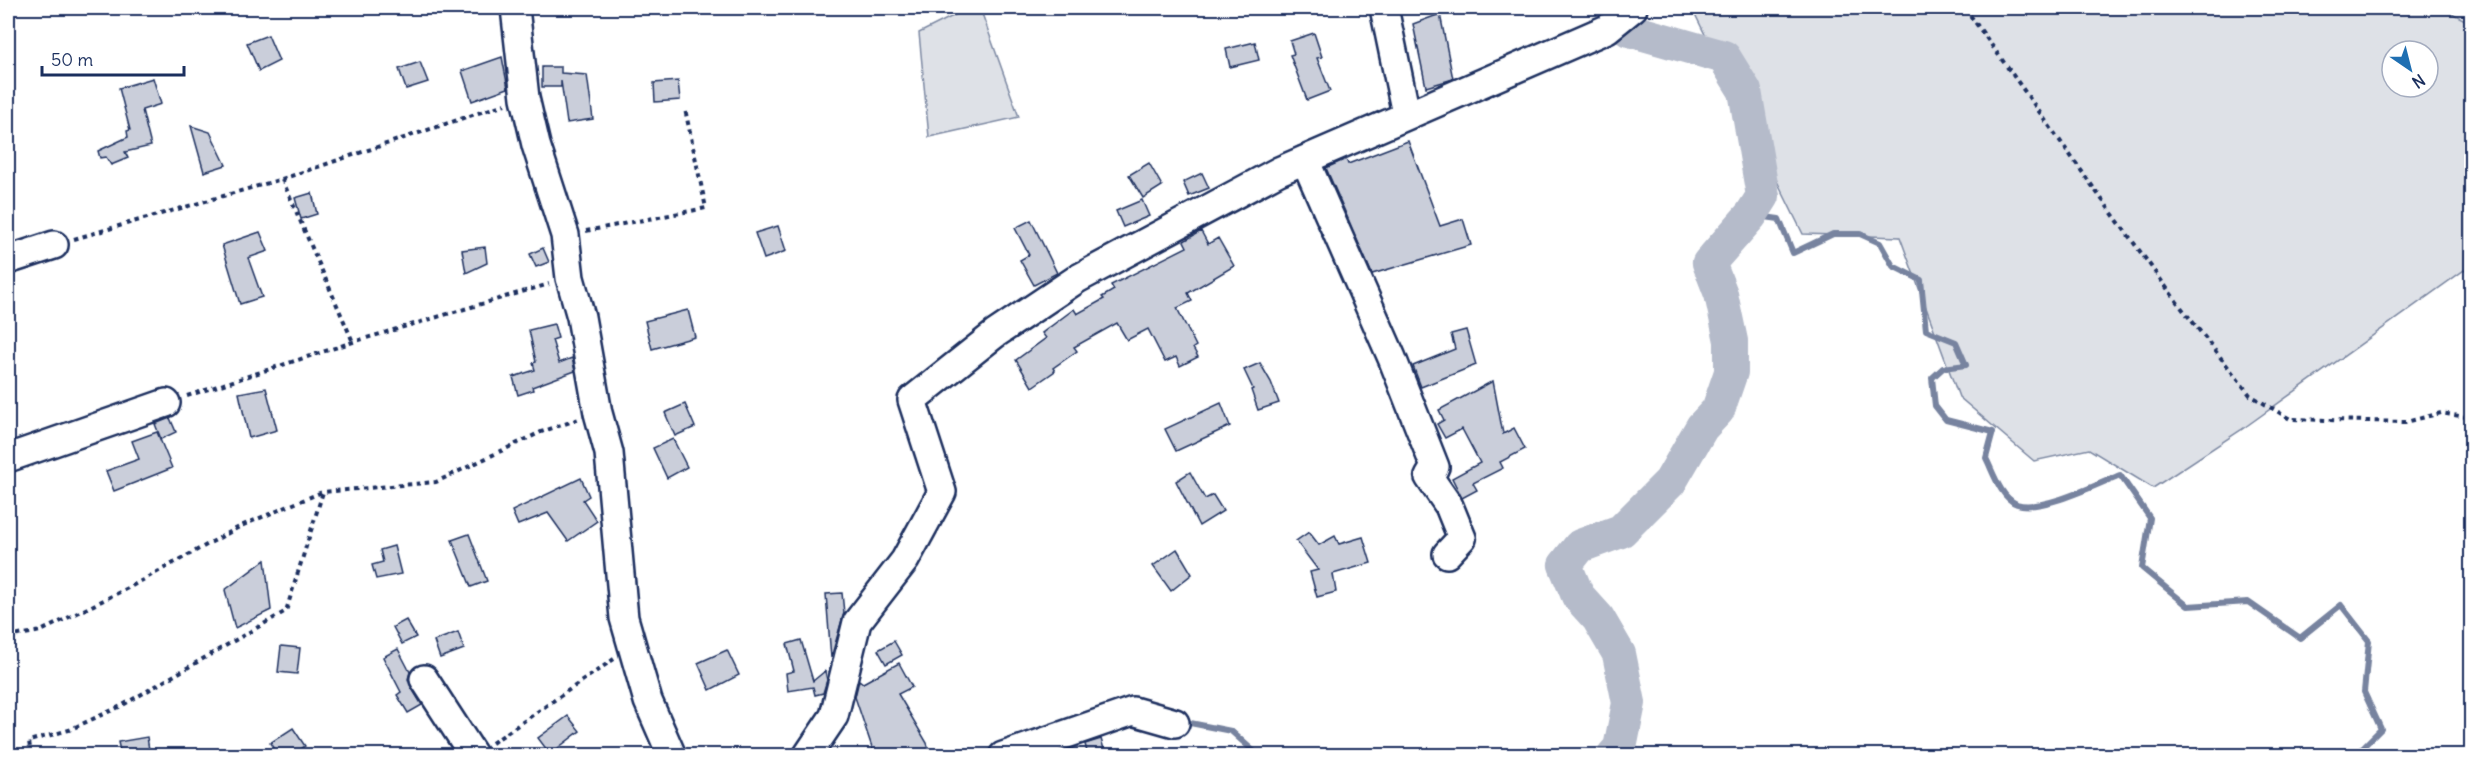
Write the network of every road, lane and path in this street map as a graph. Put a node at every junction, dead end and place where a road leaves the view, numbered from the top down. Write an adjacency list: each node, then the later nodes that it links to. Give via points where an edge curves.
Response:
1 (515, 8): 5 (street)
2 (1384, 8): 7 (street)
3 (1633, 8): 7 (street, via 1607,29)
4 (1965, 8): 17 (path, via 2097,194 2250,395 2290,419 2406,422 2441,413)
5 (525, 98): 9 (path); 10 (street)
6 (685, 109): 10 (path, via 706,208)
7 (1406, 114): 8 (street)
8 (1305, 160): 20 (street, via 1435,467 1429,477 1449,506 1462,538); 28 (street, via 1077,279 995,334 912,400 942,492 905,560 857,622 834,716)
9 (282, 179): 11 (path); 14 (path)
10 (565, 235): 13 (street)
11 (54, 245): 12 (street)
12 (8, 260)
13 (570, 278): 14 (path); 16 (street)
14 (353, 342): 15 (path)
15 (166, 403): 18 (street)
16 (598, 413): 19 (path, via 542,432 436,482); 22 (street, via 609,453 624,618)
17 (2472, 418)
18 (8, 458)
19 (323, 492): 21 (path, via 241,526 42,631); 26 (path, via 286,611 121,706 69,730 29,741)
20 (1447, 554)
21 (8, 637)
22 (633, 646): 25 (path); 27 (street, via 648,701)
23 (424, 678): 25 (street)
24 (1174, 723): 29 (street, via 1132,711)
25 (474, 755)
26 (31, 756)
27 (672, 756)
28 (807, 756)
29 (1004, 756)

